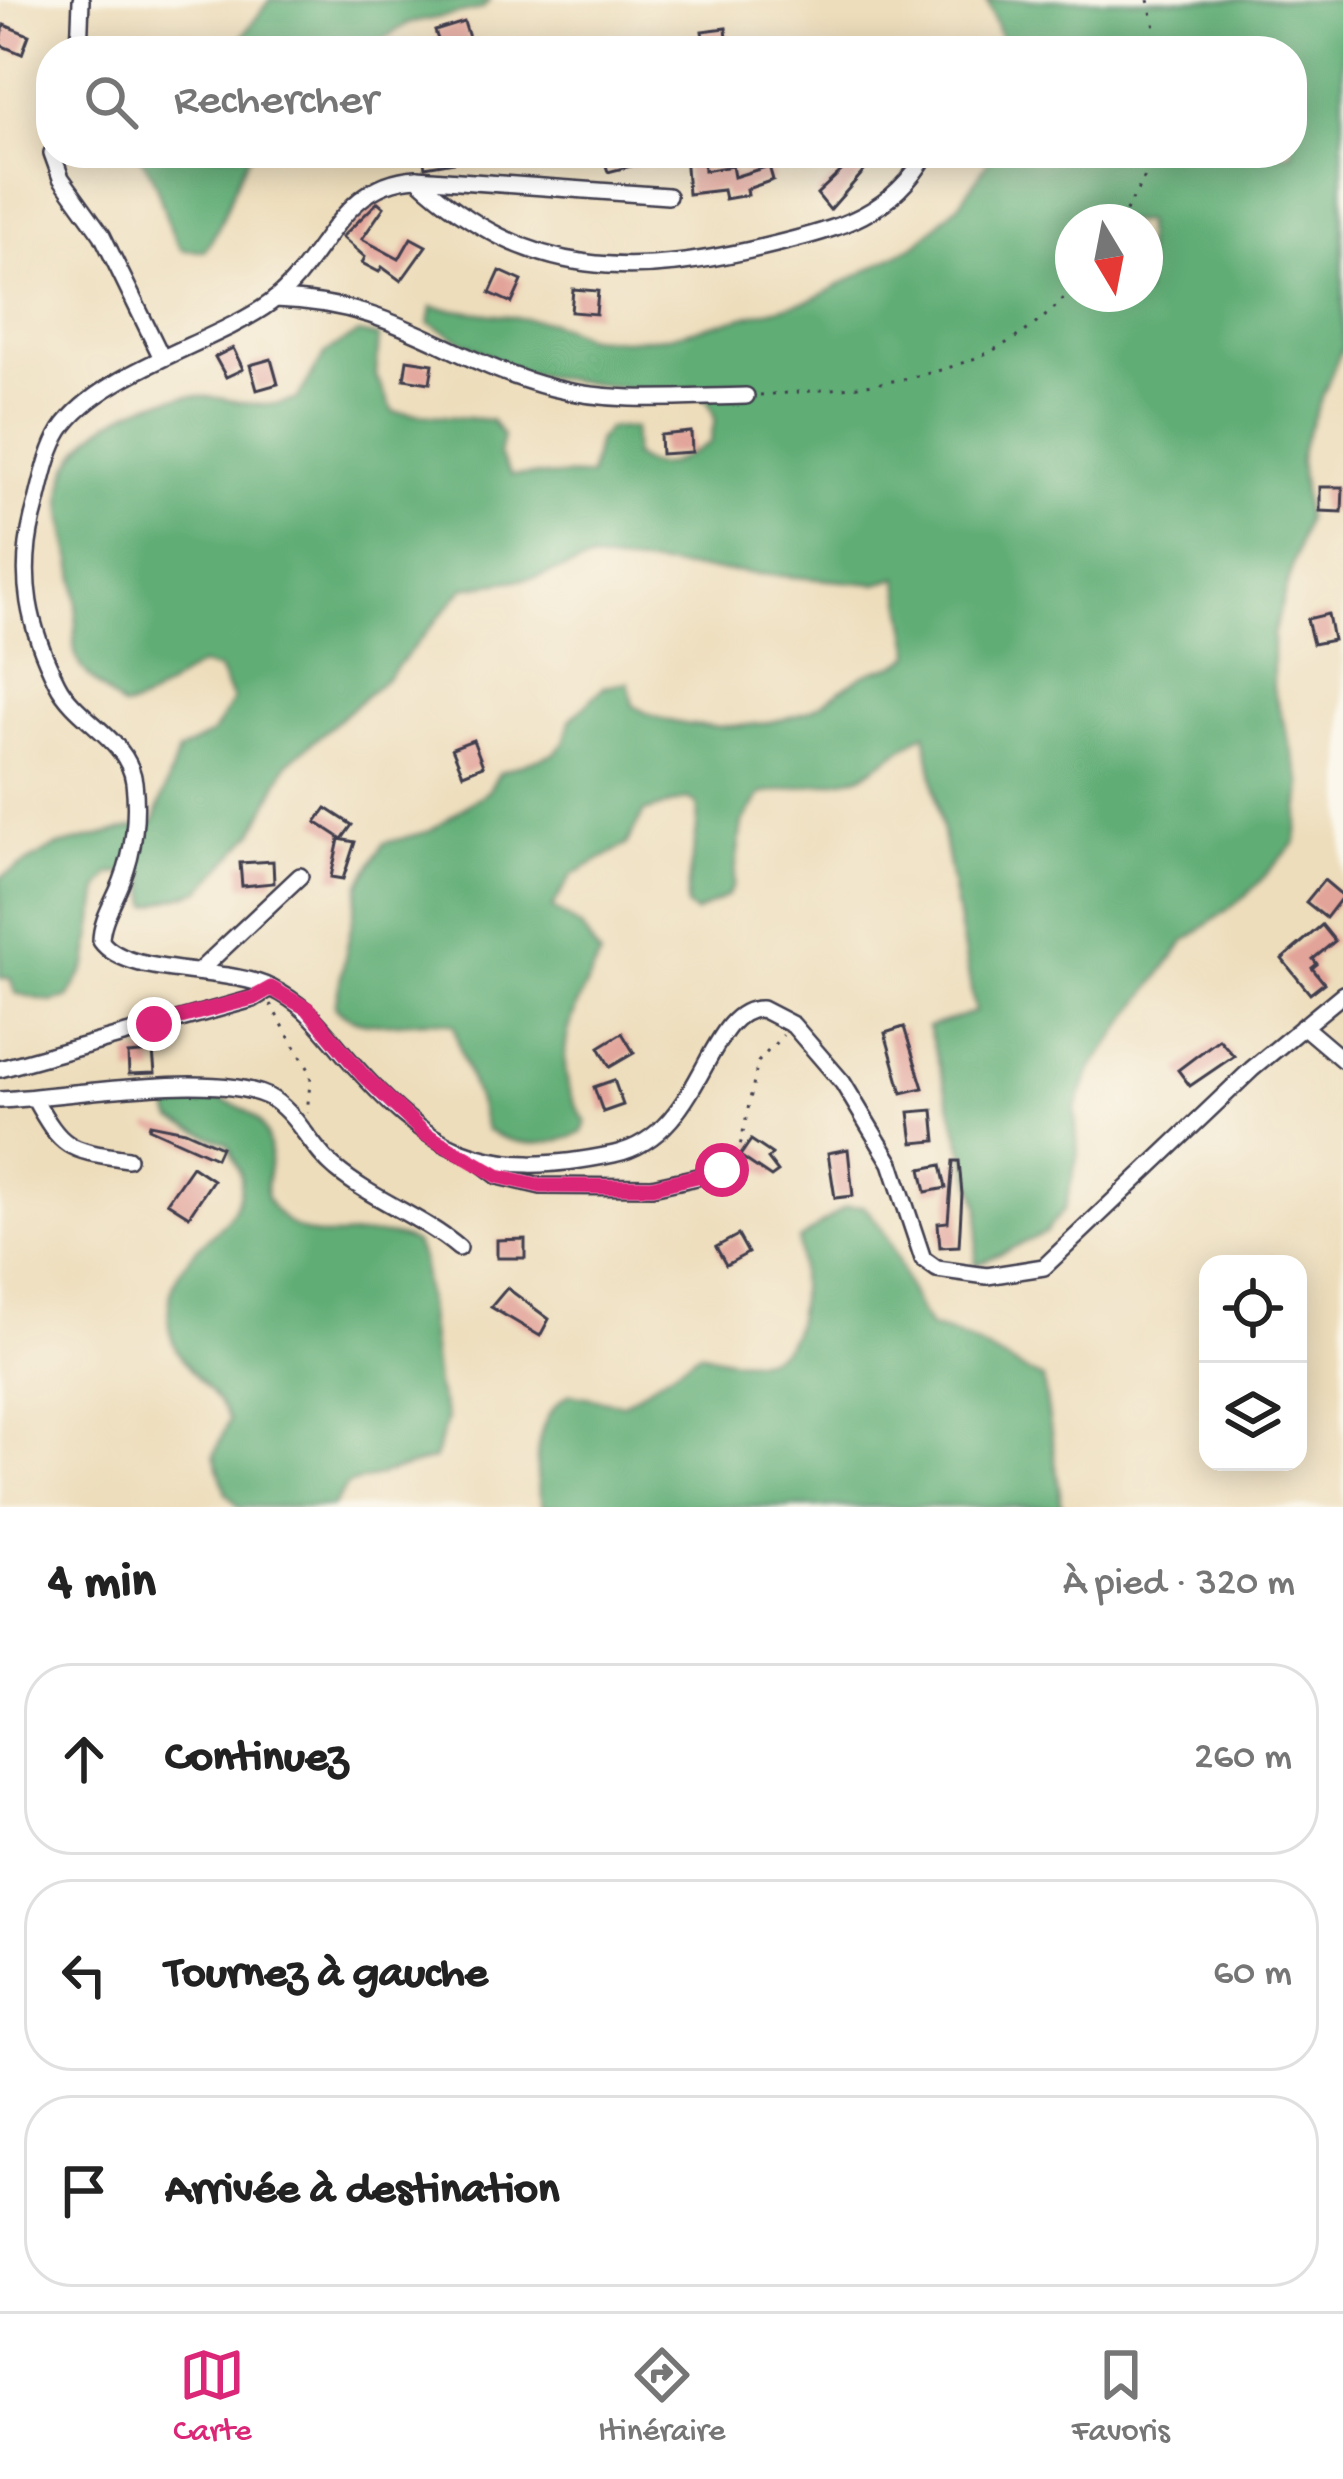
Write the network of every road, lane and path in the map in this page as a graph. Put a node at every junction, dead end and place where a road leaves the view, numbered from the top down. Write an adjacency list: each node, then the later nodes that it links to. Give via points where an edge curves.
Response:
1 (81, 0): 3 (street)
2 (1148, 0): 4 (path)
3 (80, 36)
4 (1157, 36)
5 (58, 168): 13 (street, via 102,235)
6 (917, 168): 8 (street, via 898,195 854,222 704,262 636,269 560,259 503,239 464,219)
7 (1150, 168): 10 (path)
8 (417, 178): 9 (street); 11 (street, via 364,193)
9 (668, 196)
10 (1130, 204)
11 (275, 299): 13 (street); 14 (street, via 362,309 550,387 636,397)
12 (1055, 306): 14 (path, via 1031,331 973,361 848,388)
13 (162, 358): 16 (street, via 77,410 62,429 23,573 30,617 58,685 134,777 130,855 101,940 116,953)
14 (746, 396)
15 (301, 876): 16 (street)
16 (199, 972): 17 (street)
17 (266, 991): 22 (street); 25 (path, via 314,1082 308,1111); 27 (street, via 308,1009 425,1134)
18 (1343, 994): 20 (street)
19 (793, 1024): 20 (street, via 844,1083 891,1163 922,1259 987,1276 1043,1267); 27 (street, via 754,1008 734,1020 673,1124 637,1148 544,1163); 28 (path, via 758,1063)
20 (1303, 1026): 21 (street)
21 (1343, 1060)
22 (0, 1069)
23 (34, 1097): 24 (street); 25 (street, via 219,1088 272,1098); 26 (street, via 57,1141)
24 (0, 1100)
25 (296, 1122): 29 (street, via 332,1166)
26 (128, 1159)
27 (480, 1162): 28 (street, via 498,1176 541,1186 652,1187)
28 (733, 1169)
29 (459, 1248)

